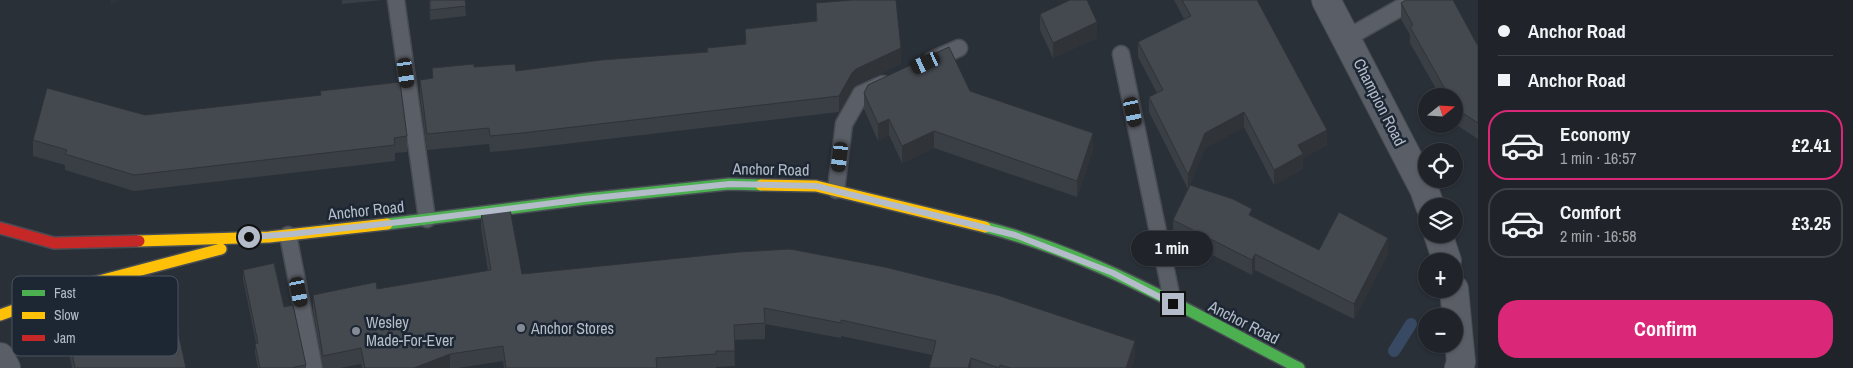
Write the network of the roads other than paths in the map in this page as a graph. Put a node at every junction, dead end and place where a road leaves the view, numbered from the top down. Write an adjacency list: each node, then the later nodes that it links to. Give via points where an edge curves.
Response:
1 (396, 0): 11 (lane)
2 (1326, 0): 4 (street, Champion Road)
3 (1414, 0): 4 (lane)
4 (1347, 38): 10 (street, Champion Road)
5 (959, 48): 7 (lane)
6 (1121, 54): 17 (lane)
7 (914, 69)
8 (896, 77): 9 (lane, via 861,94 844,124)
9 (836, 190): 11 (street, Anchor Road, via 816,186 730,184); 17 (street, Anchor Road, via 1015,235 1113,273)
10 (1427, 198)
11 (427, 219): 13 (street, Anchor Road)
12 (0, 228): 14 (street, Anchor Road, via 54,243)
13 (288, 234): 14 (street, Anchor Road); 20 (lane)
14 (269, 236): 15 (street, Anchor Road)
15 (118, 276)
16 (1455, 298): 22 (street)
17 (1173, 304): 21 (street, Anchor Road)
18 (0, 356): 19 (street)
19 (6, 368)
20 (314, 368)
21 (1299, 368)
22 (1459, 368)

